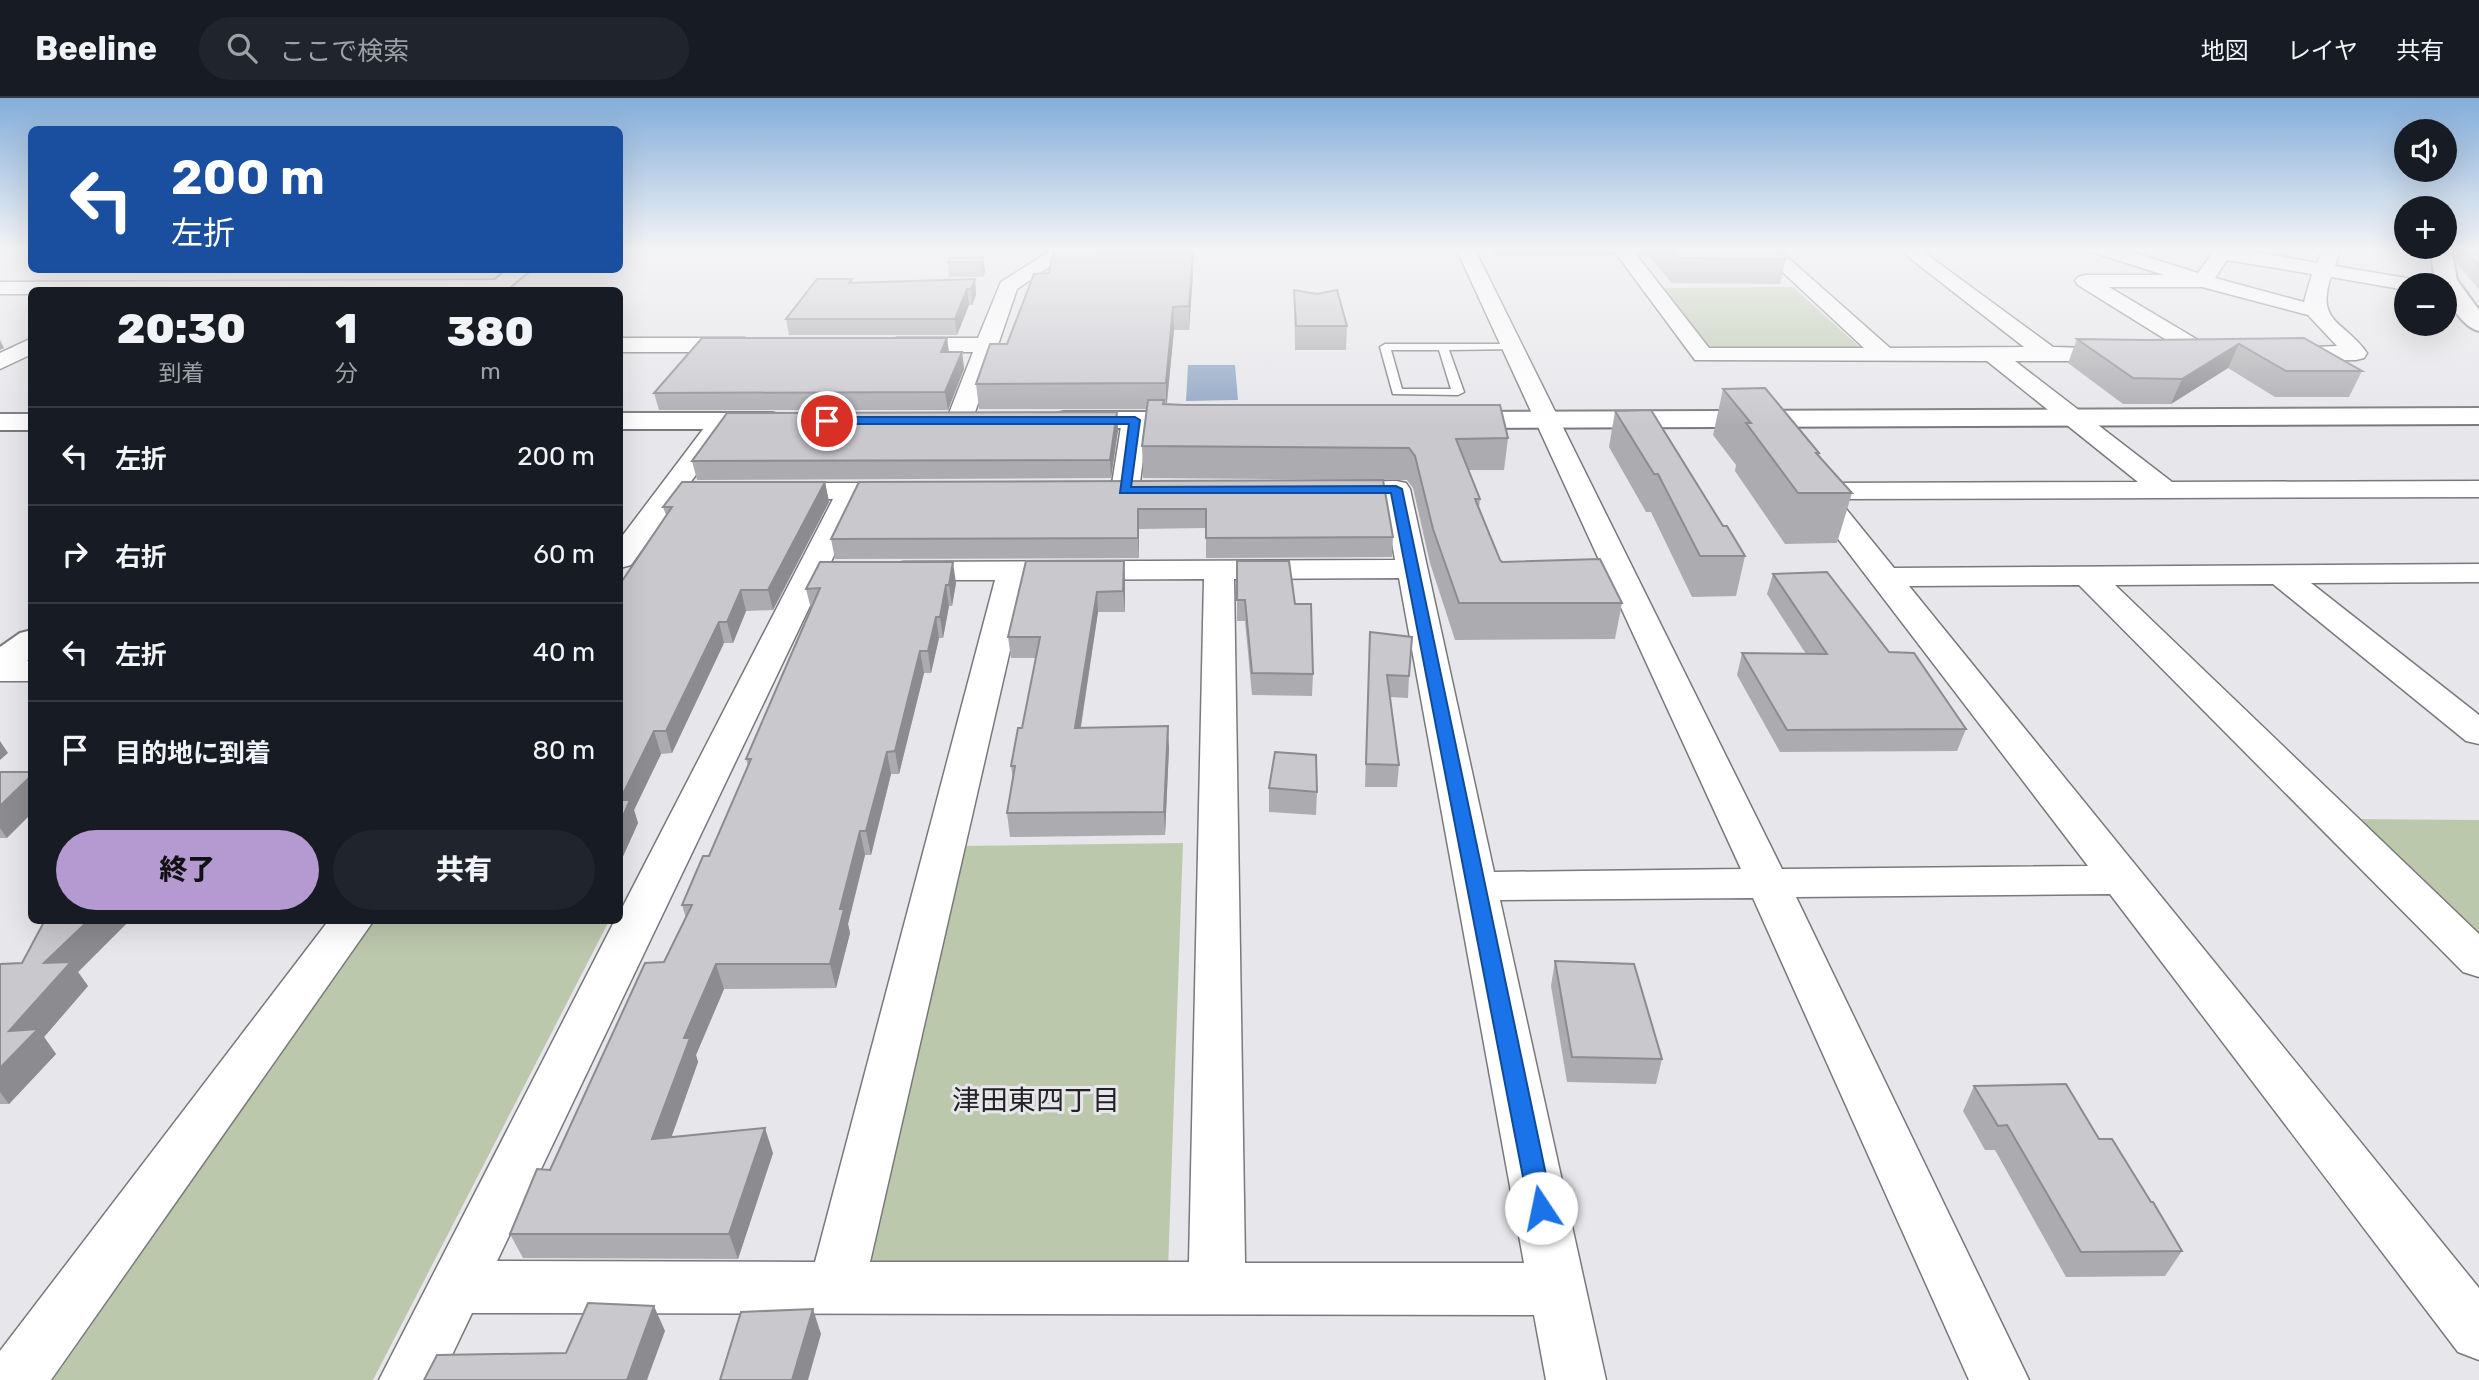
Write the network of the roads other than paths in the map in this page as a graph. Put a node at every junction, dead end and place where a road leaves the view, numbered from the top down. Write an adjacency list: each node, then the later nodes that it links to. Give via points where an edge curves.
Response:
1 (1000, 308): 15 (street)
2 (1494, 308): 16 (street)
3 (1667, 308): 19 (street, via 1703,355)
4 (1833, 308): 19 (street)
5 (1986, 308): 21 (street)
6 (2129, 308): 24 (street)
7 (2303, 308): 10 (street)
8 (2315, 308): 10 (street)
9 (2464, 308): 11 (street)
10 (2315, 311): 26 (street, via 2356,354)
11 (2479, 324)
12 (623, 345): 13 (street)
13 (763, 345)
14 (881, 345): 15 (street)
15 (986, 345): 39 (street)
16 (1513, 346): 17 (lane); 33 (street)
17 (1443, 347): 17 (lane, via 1385,347 1397,392 1458,392)
18 (28, 348): 27 (street)
19 (1883, 353): 20 (street)
20 (1992, 354): 21 (street); 29 (street)
21 (2047, 354): 22 (street)
22 (2140, 354)
23 (2166, 354): 24 (street)
24 (2205, 354): 25 (street)
25 (2233, 354)
26 (2260, 354)
27 (0, 362)
28 (2479, 416): 29 (street)
29 (2074, 419): 34 (street); 47 (street)
30 (1135, 420): 31 (street); 41 (street); 45 (street)
31 (1217, 420)
32 (1424, 420): 33 (street)
33 (1548, 420): 34 (street); 67 (street)
34 (1760, 420): 51 (street)
35 (623, 421): 36 (street)
36 (722, 421): 37 (street); 48 (street)
37 (792, 421)
38 (931, 421): 39 (street)
39 (959, 421): 40 (street)
40 (986, 421)
41 (1040, 421)
42 (0, 422): 43 (street)
43 (28, 422)
44 (2479, 489): 47 (street)
45 (1125, 490)
46 (1315, 490): 53 (street, via 1396,489)
47 (2165, 490): 51 (street)
48 (669, 491): 49 (street); 52 (street)
49 (851, 491): 50 (street); 69 (street, via 825,571)
50 (933, 491)
51 (1816, 491): 60 (street)
52 (624, 547)
53 (1412, 569): 55 (street); 68 (street)
54 (1013, 570): 55 (street); 56 (street); 75 (street)
55 (1219, 570): 76 (street)
56 (878, 571)
57 (2280, 574): 58 (street); 59 (street); 65 (street)
58 (2477, 574)
59 (2088, 576): 60 (street); 73 (street)
60 (1884, 577): 66 (street)
61 (28, 643): 62 (street)
62 (0, 664)
63 (0, 670): 64 (street)
64 (28, 671)
65 (2479, 733)
66 (2123, 880): 67 (street); 78 (street)
67 (1768, 883): 68 (street); 82 (street)
68 (1476, 886): 77 (street)
69 (636, 890): 70 (street)
70 (623, 919)
71 (351, 924): 79 (street)
72 (620, 924): 74 (street)
73 (2479, 961)
74 (455, 1287): 75 (street); 80 (street)
75 (836, 1288): 76 (street)
76 (1217, 1288): 77 (street)
77 (1557, 1289): 81 (street)
78 (2468, 1305)
79 (15, 1380)
80 (409, 1380)
81 (1576, 1380)
82 (1999, 1380)

